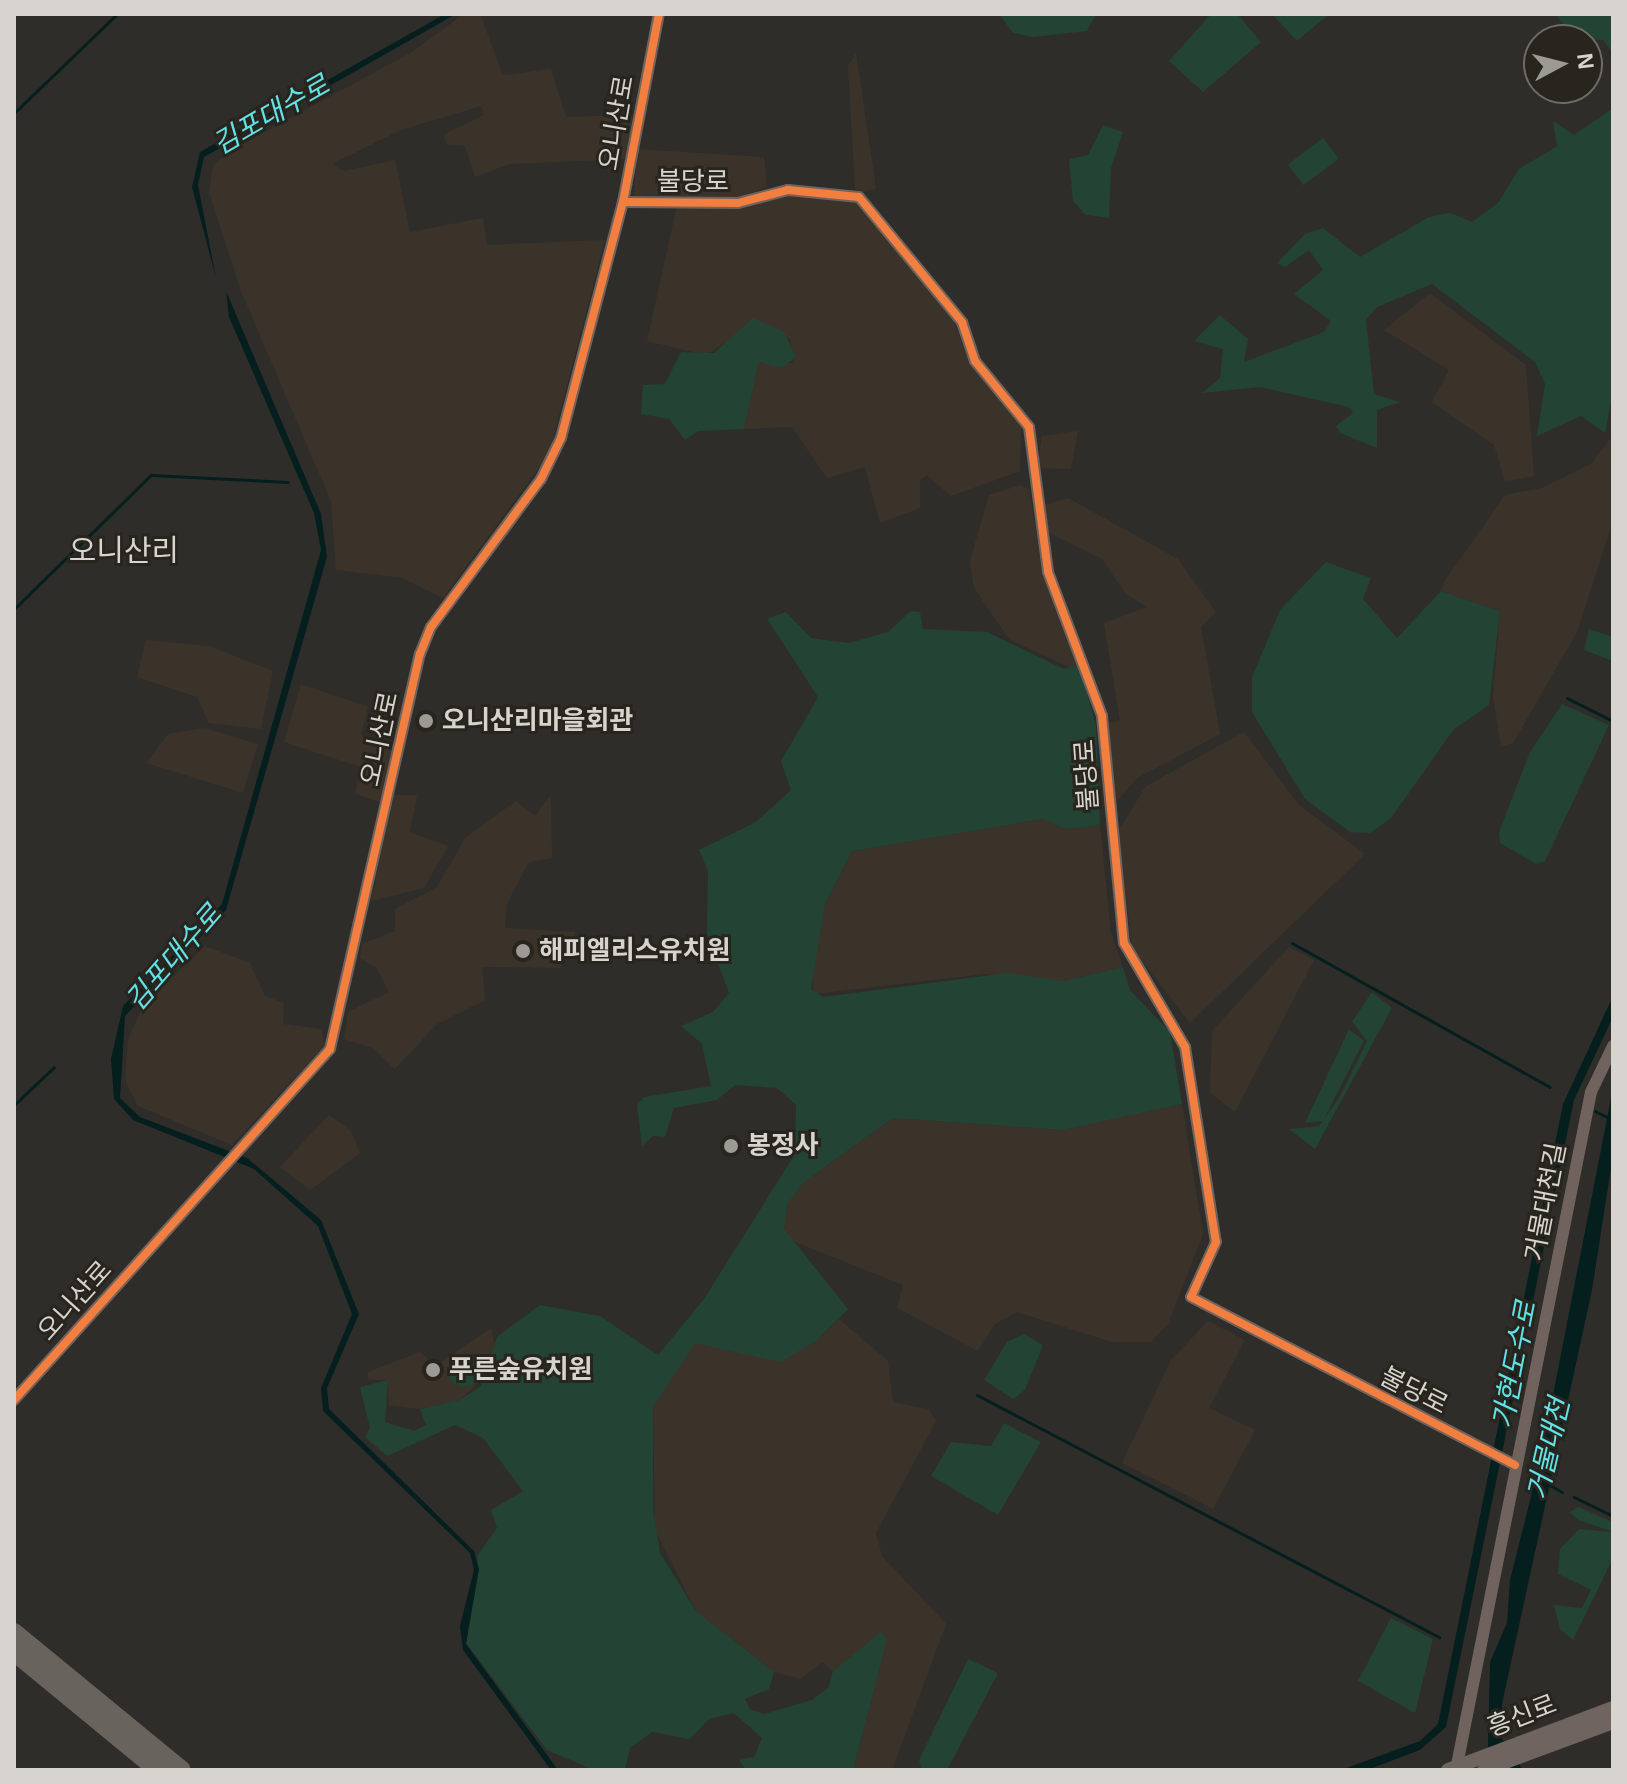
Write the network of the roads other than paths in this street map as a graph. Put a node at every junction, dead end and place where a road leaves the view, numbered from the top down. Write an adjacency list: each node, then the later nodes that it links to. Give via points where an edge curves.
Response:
1 (659, 14): 2 (street, 오니산로)
2 (623, 202): 4 (street, 오니산로, via 553,458 446,603 420,654 330,1049); 5 (street, 불당로, via 738,203 788,190 859,197 962,322 975,361 1029,427 1048,572 1102,716 1124,943 1185,1047 1216,1242 1191,1297)
3 (1613, 1046): 5 (street, 거물대천길, via 1591,1092)
4 (14, 1400)
5 (1515, 1465): 12 (street)
6 (14, 1632): 14 (highway)
7 (14, 1652): 13 (highway)
8 (1613, 1708): 10 (main road, 흥신로)
9 (1613, 1722): 10 (main road, 흥신로)
10 (1526, 1748): 11 (main road, 흥신로)
11 (1481, 1764): 12 (main road, 흥신로)
12 (1453, 1769)
13 (157, 1770)
14 (182, 1770)

